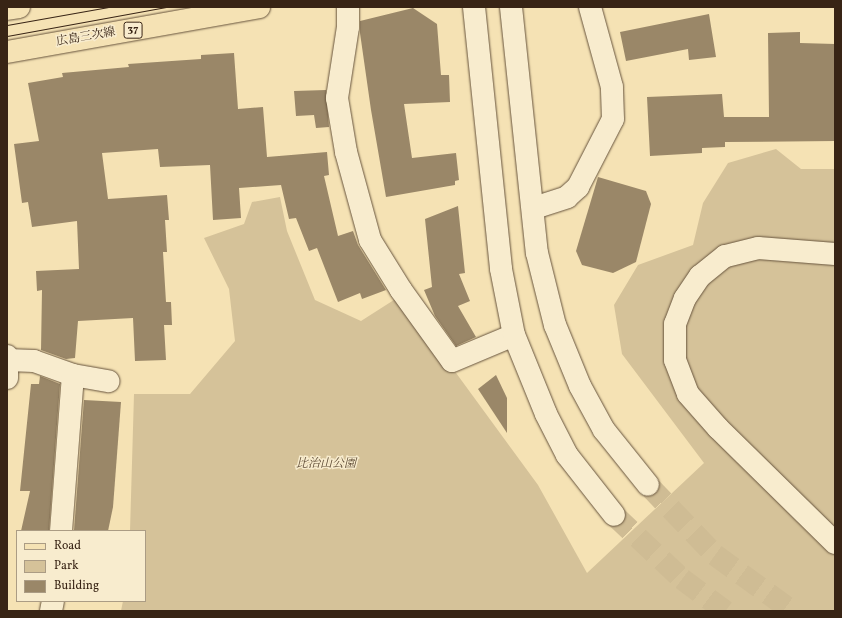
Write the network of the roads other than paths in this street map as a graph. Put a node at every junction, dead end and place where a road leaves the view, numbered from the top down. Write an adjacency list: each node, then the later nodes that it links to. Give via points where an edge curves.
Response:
1 (19, 7): 7 (main road)
2 (260, 7): 8 (main road, 広島三次線 / 37)
3 (348, 7): 11 (street, via 348,27 337,98 346,152 370,240 401,290 452,362)
4 (474, 7): 11 (street, via 501,269)
5 (511, 7): 9 (street)
6 (590, 7): 9 (street, via 612,87 613,119 578,187 567,197)
7 (7, 9)
8 (7, 52)
9 (534, 208): 17 (street, via 537,253 555,325 563,345 580,386 604,430)
10 (835, 254): 20 (street, via 758,248 725,256 700,276 685,298 675,324 675,360 688,394 718,428)
11 (514, 335): 18 (street, via 546,414 567,455)
12 (7, 356): 13 (street)
13 (7, 360): 14 (street, via 34,362); 15 (street)
14 (73, 375): 16 (street); 19 (street)
15 (7, 378)
16 (108, 380)
17 (648, 486)
18 (614, 514)
19 (62, 530)
20 (835, 543)

